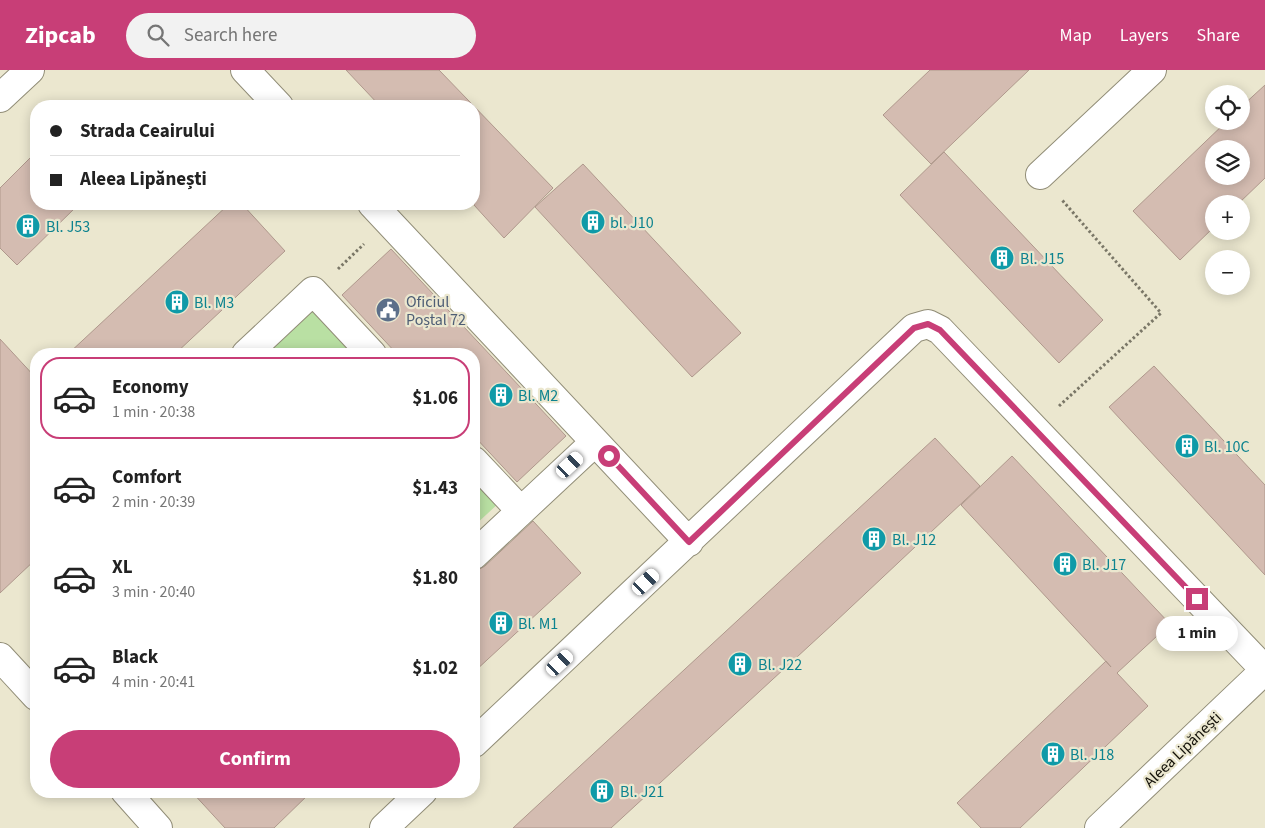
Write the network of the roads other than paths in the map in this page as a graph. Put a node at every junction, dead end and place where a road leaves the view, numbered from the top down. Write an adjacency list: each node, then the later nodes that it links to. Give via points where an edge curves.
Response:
1 (30, 70): 4 (street)
2 (245, 70): 5 (street)
3 (1152, 70): 6 (street)
4 (0, 98)
5 (273, 100)
6 (1040, 175)
7 (380, 212): 10 (street)
8 (252, 348): 9 (street, via 313,291)
9 (366, 348)
10 (595, 442): 12 (street); 13 (street)
11 (480, 468): 12 (street)
12 (521, 511): 14 (street)
13 (689, 542): 16 (street, Aleea Lipănești, via 914,328 928,324 940,330); 18 (street, Aleea Lipănești)
14 (480, 549)
15 (0, 657): 17 (street)
16 (1265, 670): 23 (street, Aleea Lipănești)
17 (30, 690)
18 (480, 737)
19 (131, 798): 21 (street)
20 (416, 798): 22 (street)
21 (158, 828)
22 (384, 828)
23 (1099, 828)

